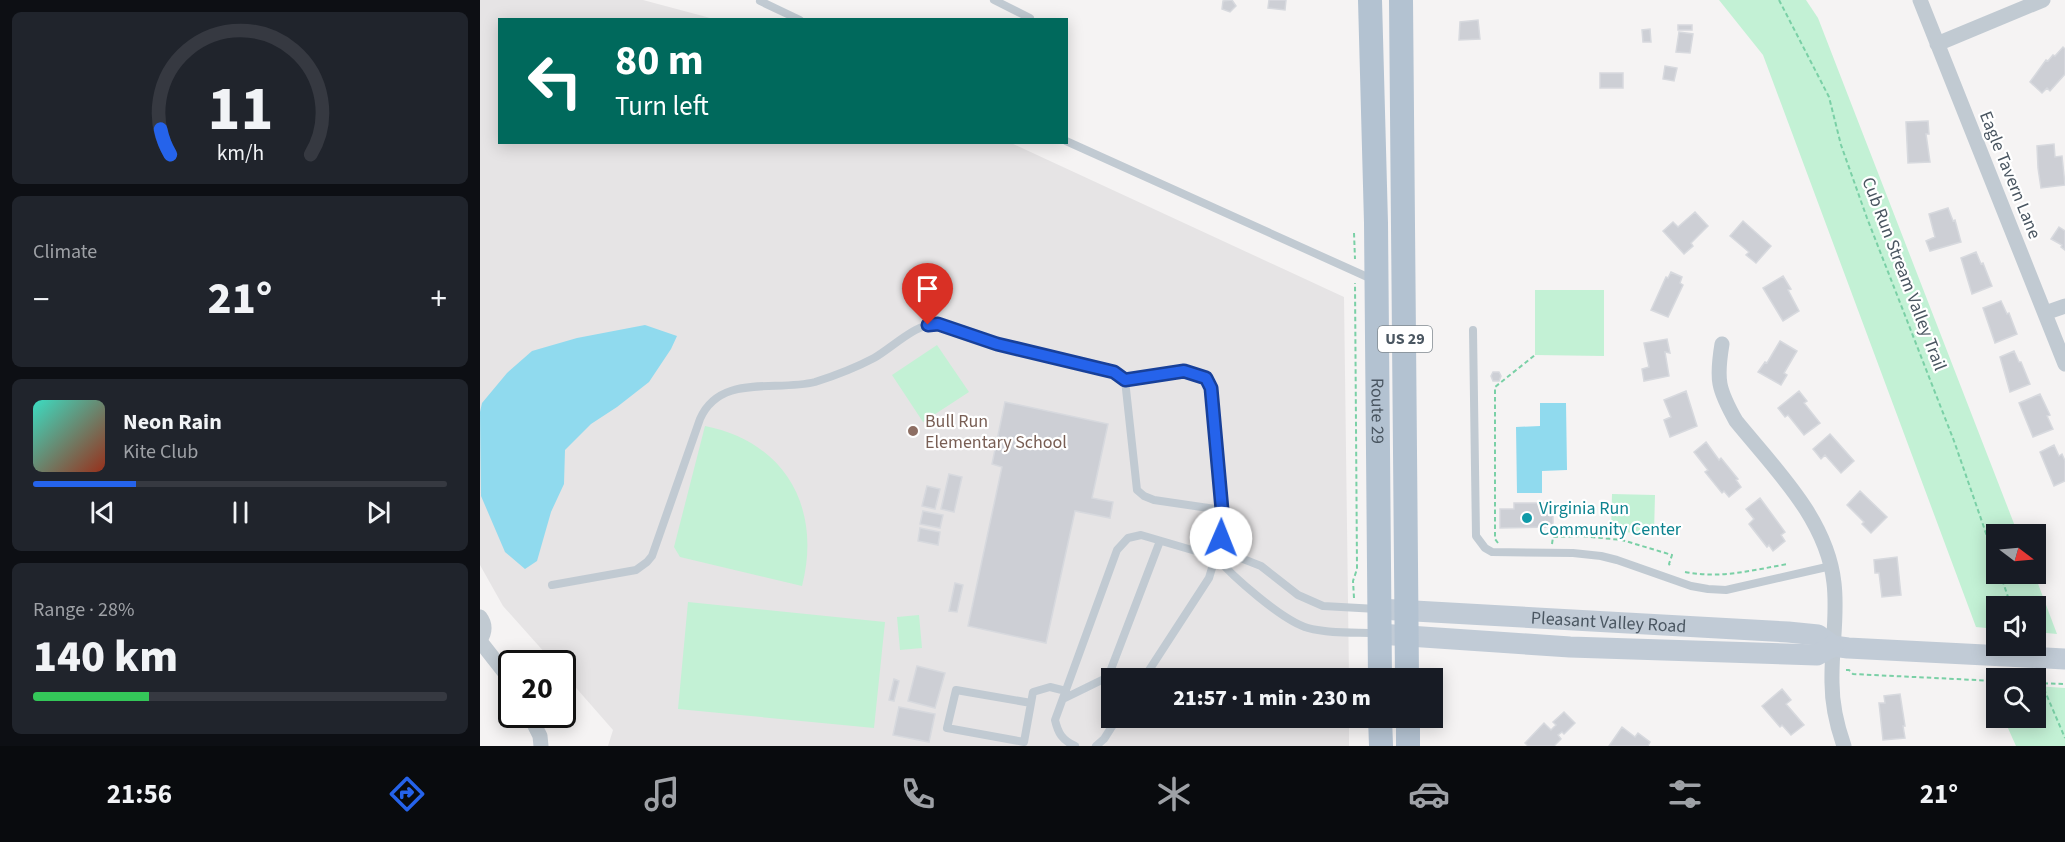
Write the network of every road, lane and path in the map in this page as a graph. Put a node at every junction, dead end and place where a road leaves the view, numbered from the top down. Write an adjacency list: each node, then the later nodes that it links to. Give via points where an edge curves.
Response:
1 (759, 0): 8 (lane)
2 (994, 0): 9 (lane)
3 (1370, 0): 13 (main road, Route 29 / US 29)
4 (1401, 0): 34 (main road, Route 29 / US 29)
5 (1779, 0): 24 (path, Cub Run Stream Valley Trail, via 1829,97 1867,218)
6 (1920, 0): 10 (street, Eagle Tavern Lane)
7 (2043, 0): 10 (street)
8 (797, 18)
9 (1030, 18)
10 (1937, 44): 15 (street, Eagle Tavern Lane)
11 (1068, 142): 13 (lane)
12 (1354, 233): 13 (path)
13 (1366, 277): 32 (path); 33 (main road, Route 29 / US 29)
14 (2065, 306): 15 (street)
15 (2045, 313): 19 (street, Eagle Tavern Lane)
16 (1473, 330): 30 (lane, via 1476,536 1485,548 1501,554 1600,556 1691,586 1726,590)
17 (1722, 344): 30 (street, via 1718,380 1729,408 1808,511)
18 (1534, 355): 21 (path, via 1495,387)
19 (2065, 364)
20 (1125, 380): 23 (lane, via 1137,490 1154,500); 23 (lane, via 1184,371 1206,378 1211,388); 31 (lane, via 1114,372 997,344 938,324 919,328 873,358 813,382 736,389 704,411 647,562 636,570)
21 (1495, 505): 22 (path); 27 (path, via 1495,539)
22 (1500, 505)
23 (1222, 510): 28 (lane)
24 (1986, 533)
25 (1160, 541): 28 (lane); 52 (lane, via 1108,677); 52 (lane, via 1141,535 1128,538 1117,550)
26 (1542, 545): 29 (path, via 1552,545 1553,537 1622,540 1672,555 1670,567 1708,576)
27 (1503, 546)
28 (1216, 557): 32 (lane, via 1238,557 1261,566 1298,595 1323,606); 36 (lane, via 1230,574 1283,617 1307,628); 43 (lane, via 1209,579)
29 (1792, 563)
30 (1831, 566): 39 (street, via 1835,601)
31 (552, 585)
32 (1355, 607): 33 (lane)
33 (1379, 609): 34 (main road, Pleasant Valley Road); 36 (main road, Route 29 / US 29)
34 (1407, 611): 37 (main road, Route 29 / US 29); 39 (main road, Pleasant Valley Road, via 1788,632 1818,635)
35 (480, 617): 38 (street, via 484,625)
36 (1379, 633): 37 (main road, Pleasant Valley Road); 44 (main road, Route 29 / US 29)
37 (1407, 637): 39 (main road, Pleasant Valley Road, via 1818,655); 45 (main road, Route 29 / US 29)
38 (480, 640): 42 (street)
39 (1833, 646): 40 (main road, Pleasant Valley Road); 47 (street)
40 (2028, 658): 41 (main road, Pleasant Valley Road); 46 (path)
41 (2065, 659)
42 (498, 664)
43 (1151, 668)
44 (1380, 668)
45 (1407, 668)
46 (2034, 668)
47 (1832, 671): 48 (path); 64 (street, via 1834,708)
48 (1986, 680)
49 (2046, 684): 50 (path)
50 (2065, 684)
51 (2046, 691): 58 (path)
52 (1064, 695): 53 (lane, via 1050,687 1033,692); 60 (lane, via 1055,720 1058,732)
53 (1031, 703): 53 (lane, via 1024,742 947,728 956,690)
54 (536, 728): 59 (street)
55 (1111, 728): 61 (lane)
56 (1380, 728): 62 (main road)
57 (1408, 728): 63 (main road)
58 (2065, 738)
59 (541, 746)
60 (1075, 746)
61 (1096, 746)
62 (1381, 746)
63 (1408, 746)
64 (1844, 746)

